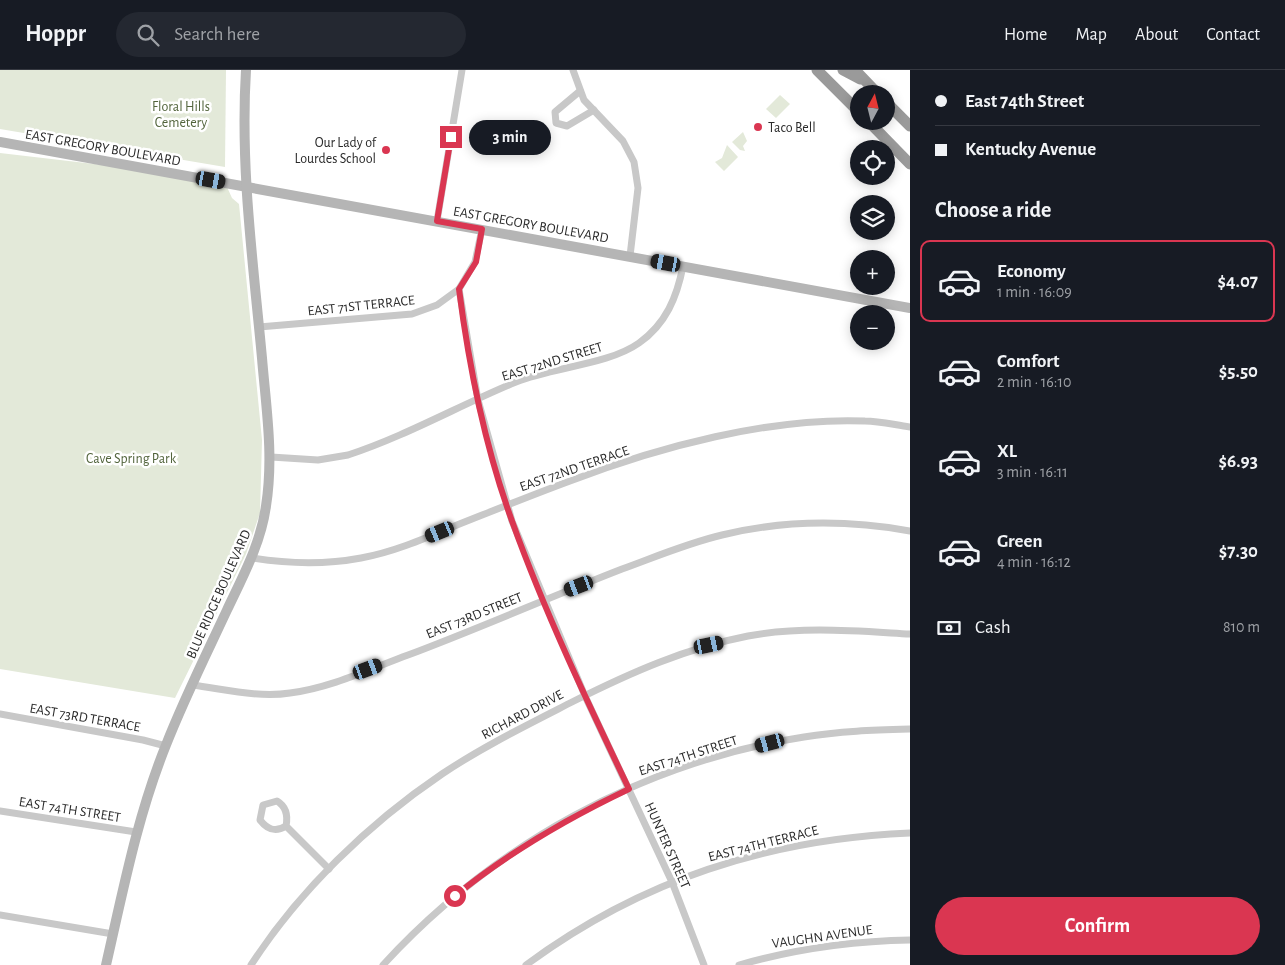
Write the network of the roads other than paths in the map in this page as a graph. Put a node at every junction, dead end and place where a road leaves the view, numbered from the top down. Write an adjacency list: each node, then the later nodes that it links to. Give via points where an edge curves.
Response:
1 (246, 70): 16 (main road, BLUE RIDGE BOULEVARD, via 243,123)
2 (462, 70): 17 (street)
3 (574, 70): 8 (street)
4 (817, 70): 9 (highway)
5 (843, 70): 7 (highway)
6 (855, 70): 7 (highway)
7 (868, 83)
8 (580, 91): 10 (street); 10 (street, via 556,112 556,123 567,126)
9 (850, 103)
10 (594, 110): 19 (street, via 623,140 634,162 638,188)
11 (895, 111): 12 (highway)
12 (910, 126)
13 (877, 130): 15 (highway)
14 (0, 142): 16 (main road, EAST GREGORY BOULEVARD)
15 (910, 164)
16 (245, 187): 17 (main road, EAST GREGORY BOULEVARD); 23 (main road, BLUE RIDGE BOULEVARD)
17 (437, 221): 18 (main road, EAST GREGORY BOULEVARD)
18 (482, 229): 19 (main road, EAST GREGORY BOULEVARD); 21 (street, via 476,262)
19 (630, 256): 20 (main road, EAST GREGORY BOULEVARD)
20 (683, 266): 22 (main road, EAST GREGORY BOULEVARD); 24 (street, EAST 72ND STREET, via 674,303 655,330 638,344 618,354 517,382)
21 (459, 289): 23 (street, EAST 71ST TERRACE, via 437,305 412,314); 24 (street, HUNTER STREET)
22 (910, 308)
23 (259, 327): 26 (main road, BLUE RIDGE BOULEVARD)
24 (478, 400): 26 (street, EAST 72ND STREET, via 348,455 318,460); 27 (street, HUNTER STREET)
25 (910, 427): 27 (street, EAST 72ND TERRACE, via 866,421 768,426 626,462)
26 (271, 457): 29 (main road, BLUE RIDGE BOULEVARD, via 266,508)
27 (506, 505): 29 (street, EAST 72ND TERRACE, via 407,546 363,558 307,563); 30 (street, HUNTER STREET)
28 (910, 531): 30 (street, EAST 73RD STREET, via 869,524 812,523 739,532 683,546)
29 (252, 558): 32 (main road, BLUE RIDGE BOULEVARD)
30 (544, 600): 32 (street, EAST 73RD STREET, via 478,629 314,689 265,694); 33 (street, HUNTER STREET)
31 (910, 634): 33 (street, RICHARD DRIVE, via 830,629 749,636 670,657)
32 (192, 685): 36 (main road, BLUE RIDGE BOULEVARD)
33 (585, 696): 37 (street, HUNTER STREET); 42 (street, RICHARD DRIVE, via 508,734 441,775 380,822)
34 (0, 714): 36 (street, EAST 73RD TERRACE)
35 (910, 729): 37 (street, EAST 74TH STREET, via 852,731 770,743 700,761)
36 (166, 746): 40 (main road, BLUE RIDGE BOULEVARD)
37 (629, 789): 43 (street, HUNTER STREET); 49 (street, EAST 74TH STREET, via 574,815 491,867 443,905)
38 (0, 811): 40 (street, EAST 74TH STREET)
39 (286, 826): 39 (street, via 273,830 265,826 260,820 263,805 276,801 282,804 286,810); 42 (street)
40 (136, 832): 45 (main road, BLUE RIDGE BOULEVARD)
41 (910, 833): 43 (street, EAST 74TH TERRACE, via 867,834 800,844 733,860)
42 (329, 870): 48 (street, RICHARD DRIVE, via 288,914)
43 (672, 882): 50 (street, EAST 74TH TERRACE, via 592,920); 51 (street, HUNTER STREET)
44 (0, 915): 45 (street)
45 (113, 934): 47 (main road, BLUE RIDGE BOULEVARD)
46 (910, 940): 52 (street, VAUGHN AVENUE, via 823,946)
47 (106, 965)
48 (251, 965)
49 (383, 965)
50 (526, 965)
51 (704, 965)
52 (739, 965)

